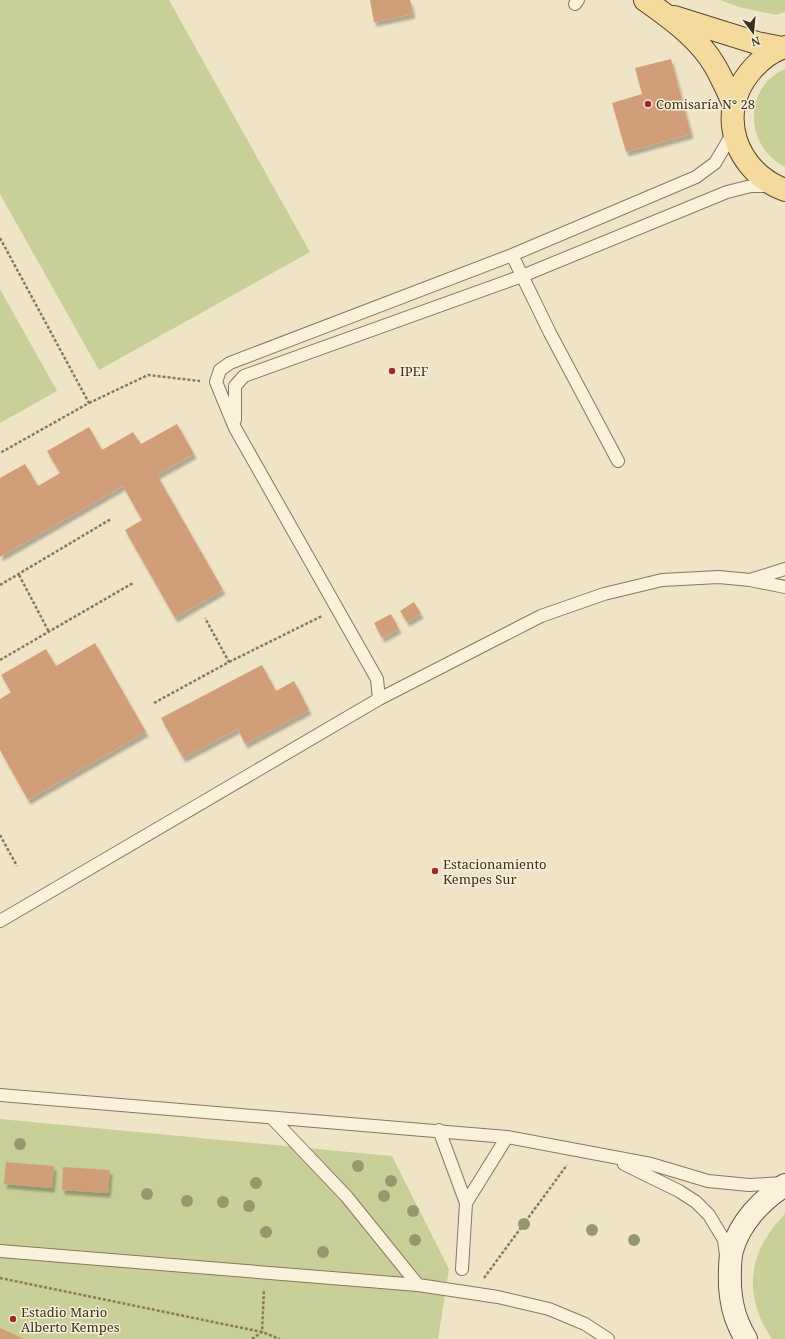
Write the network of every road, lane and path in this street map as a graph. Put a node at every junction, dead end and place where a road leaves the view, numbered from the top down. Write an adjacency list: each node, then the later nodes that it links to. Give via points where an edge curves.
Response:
1 (644, 0): 2 (main road)
2 (665, 14): 3 (main road, via 734,37); 4 (main road, via 704,50)
3 (784, 48): 4 (main road, via 768,55 756,65 738,90)
4 (734, 105): 5 (main road)
5 (734, 131): 6 (main road, via 737,145 752,169 763,179); 8 (lane, via 715,163 696,177)
6 (780, 188): 9 (lane, via 751,186 727,192)
7 (0, 238): 11 (path)
8 (512, 255): 9 (lane); 10 (lane, via 230,362 220,370)
9 (522, 276): 12 (lane, via 244,376 235,386); 14 (lane)
10 (216, 382): 11 (path, via 148,375); 12 (lane)
11 (89, 403): 13 (path)
12 (235, 428): 22 (lane)
13 (0, 453)
14 (618, 461)
15 (111, 519): 17 (path)
16 (785, 569): 18 (lane)
17 (19, 575): 20 (path); 24 (path)
18 (750, 580): 21 (lane); 27 (lane, via 719,577 662,580 604,594 541,616)
19 (133, 583): 24 (path)
20 (0, 585)
21 (785, 587)
22 (337, 609): 26 (path); 27 (lane, via 377,679)
23 (205, 618): 26 (path)
24 (49, 632): 25 (path)
25 (0, 660)
26 (229, 662): 28 (path)
27 (379, 699): 31 (lane)
28 (154, 703)
29 (0, 835): 30 (path)
30 (17, 866)
31 (0, 921)
32 (0, 1095): 33 (lane)
33 (272, 1118): 34 (lane); 45 (lane, via 347,1198)
34 (439, 1130): 35 (lane); 39 (lane)
35 (507, 1136): 36 (lane); 39 (lane)
36 (578, 1150): 37 (lane); 46 (path)
37 (610, 1157): 38 (lane, via 651,1164 708,1181 749,1185); 43 (lane, via 679,1191 700,1206 709,1215 724,1240)
38 (785, 1184): 43 (street, via 754,1211 741,1230 732,1251)
39 (466, 1203): 41 (lane)
40 (0, 1251): 42 (lane)
41 (462, 1269)
42 (265, 1272): 45 (lane); 47 (path)
43 (730, 1273): 51 (street, via 731,1297 737,1322)
44 (0, 1278): 47 (path)
45 (418, 1285): 46 (lane)
46 (473, 1293): 50 (lane, via 549,1309 585,1324)
47 (262, 1332): 48 (path); 49 (path)
48 (252, 1339)
49 (280, 1339)
50 (608, 1339)
51 (746, 1339)

